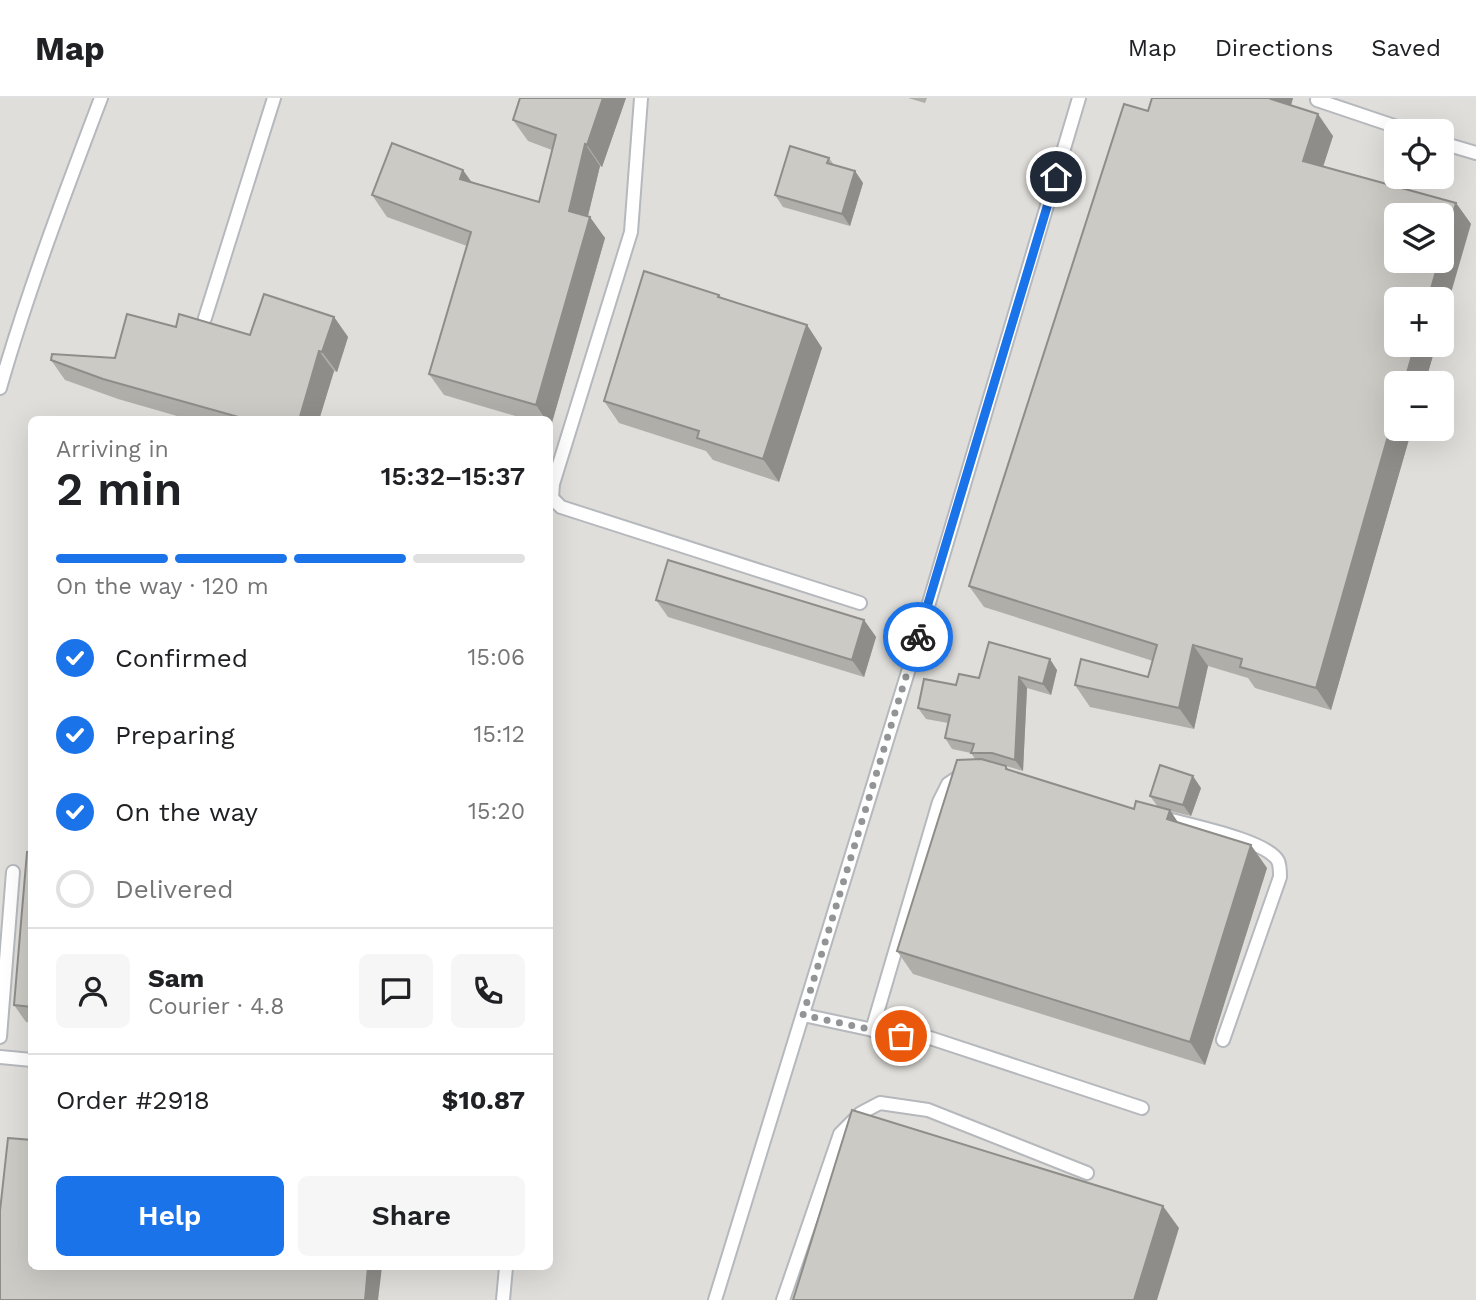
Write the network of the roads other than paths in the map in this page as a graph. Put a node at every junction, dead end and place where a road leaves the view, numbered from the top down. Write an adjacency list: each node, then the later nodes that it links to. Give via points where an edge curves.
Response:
1 (101, 98): 10 (lane)
2 (274, 98): 9 (lane)
3 (641, 98): 11 (lane, via 631,232)
4 (1079, 98): 17 (lane)
5 (1317, 100): 6 (lane)
6 (1384, 123)
7 (1454, 147): 8 (lane)
8 (1476, 153)
9 (205, 318)
10 (0, 388)
11 (553, 484)
12 (553, 499): 13 (lane, via 561,507)
13 (860, 603)
14 (974, 774): 18 (lane, via 963,774 948,784 939,802)
15 (1154, 816): 20 (lane, via 1245,840 1268,850 1278,862 1280,877)
16 (13, 873): 19 (lane)
17 (803, 1015): 18 (lane); 27 (lane)
18 (872, 1030): 23 (lane, via 921,1035)
19 (0, 1037)
20 (1223, 1040)
21 (0, 1057): 22 (lane)
22 (28, 1060)
23 (1142, 1108)
24 (1087, 1173): 28 (lane, via 928,1110 880,1103 861,1113 840,1134)
25 (506, 1270): 26 (lane)
26 (503, 1300)
27 (715, 1300)
28 (783, 1300)

